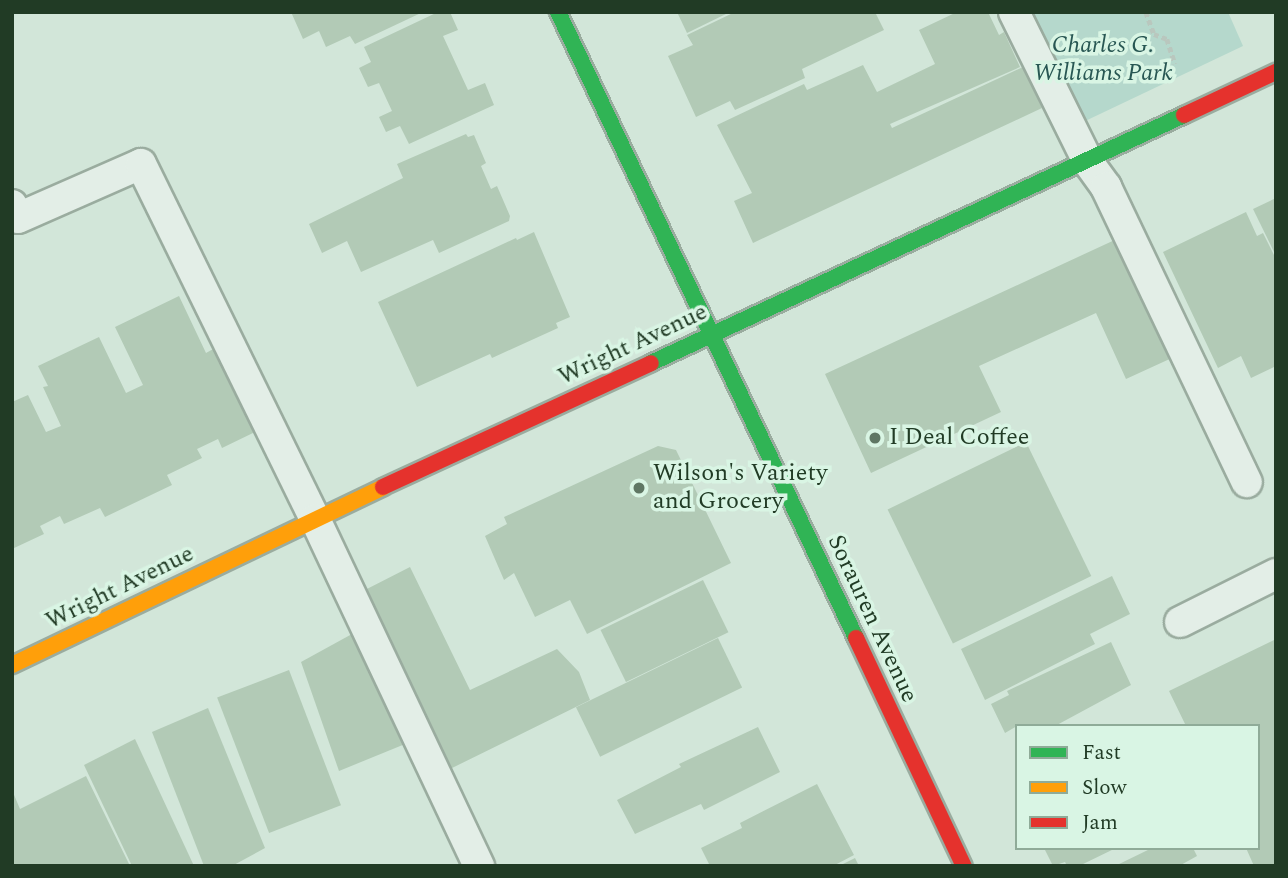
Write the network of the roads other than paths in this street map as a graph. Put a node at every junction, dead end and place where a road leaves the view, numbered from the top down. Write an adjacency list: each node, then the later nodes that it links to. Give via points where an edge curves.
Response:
1 (558, 12): 6 (street, Sorauren Avenue)
2 (1014, 12): 4 (lane)
3 (1276, 72): 4 (street, Wright Avenue)
4 (1088, 162): 6 (street, Wright Avenue); 7 (lane, via 1106,187)
5 (12, 205): 8 (lane, via 18,218 141,164)
6 (713, 333): 8 (street, Wright Avenue); 13 (street, Sorauren Avenue)
7 (1247, 482)
8 (315, 519): 11 (street, Wright Avenue); 12 (lane)
9 (1276, 574): 10 (lane)
10 (1180, 622)
11 (12, 665)
12 (479, 866)
13 (964, 866)

